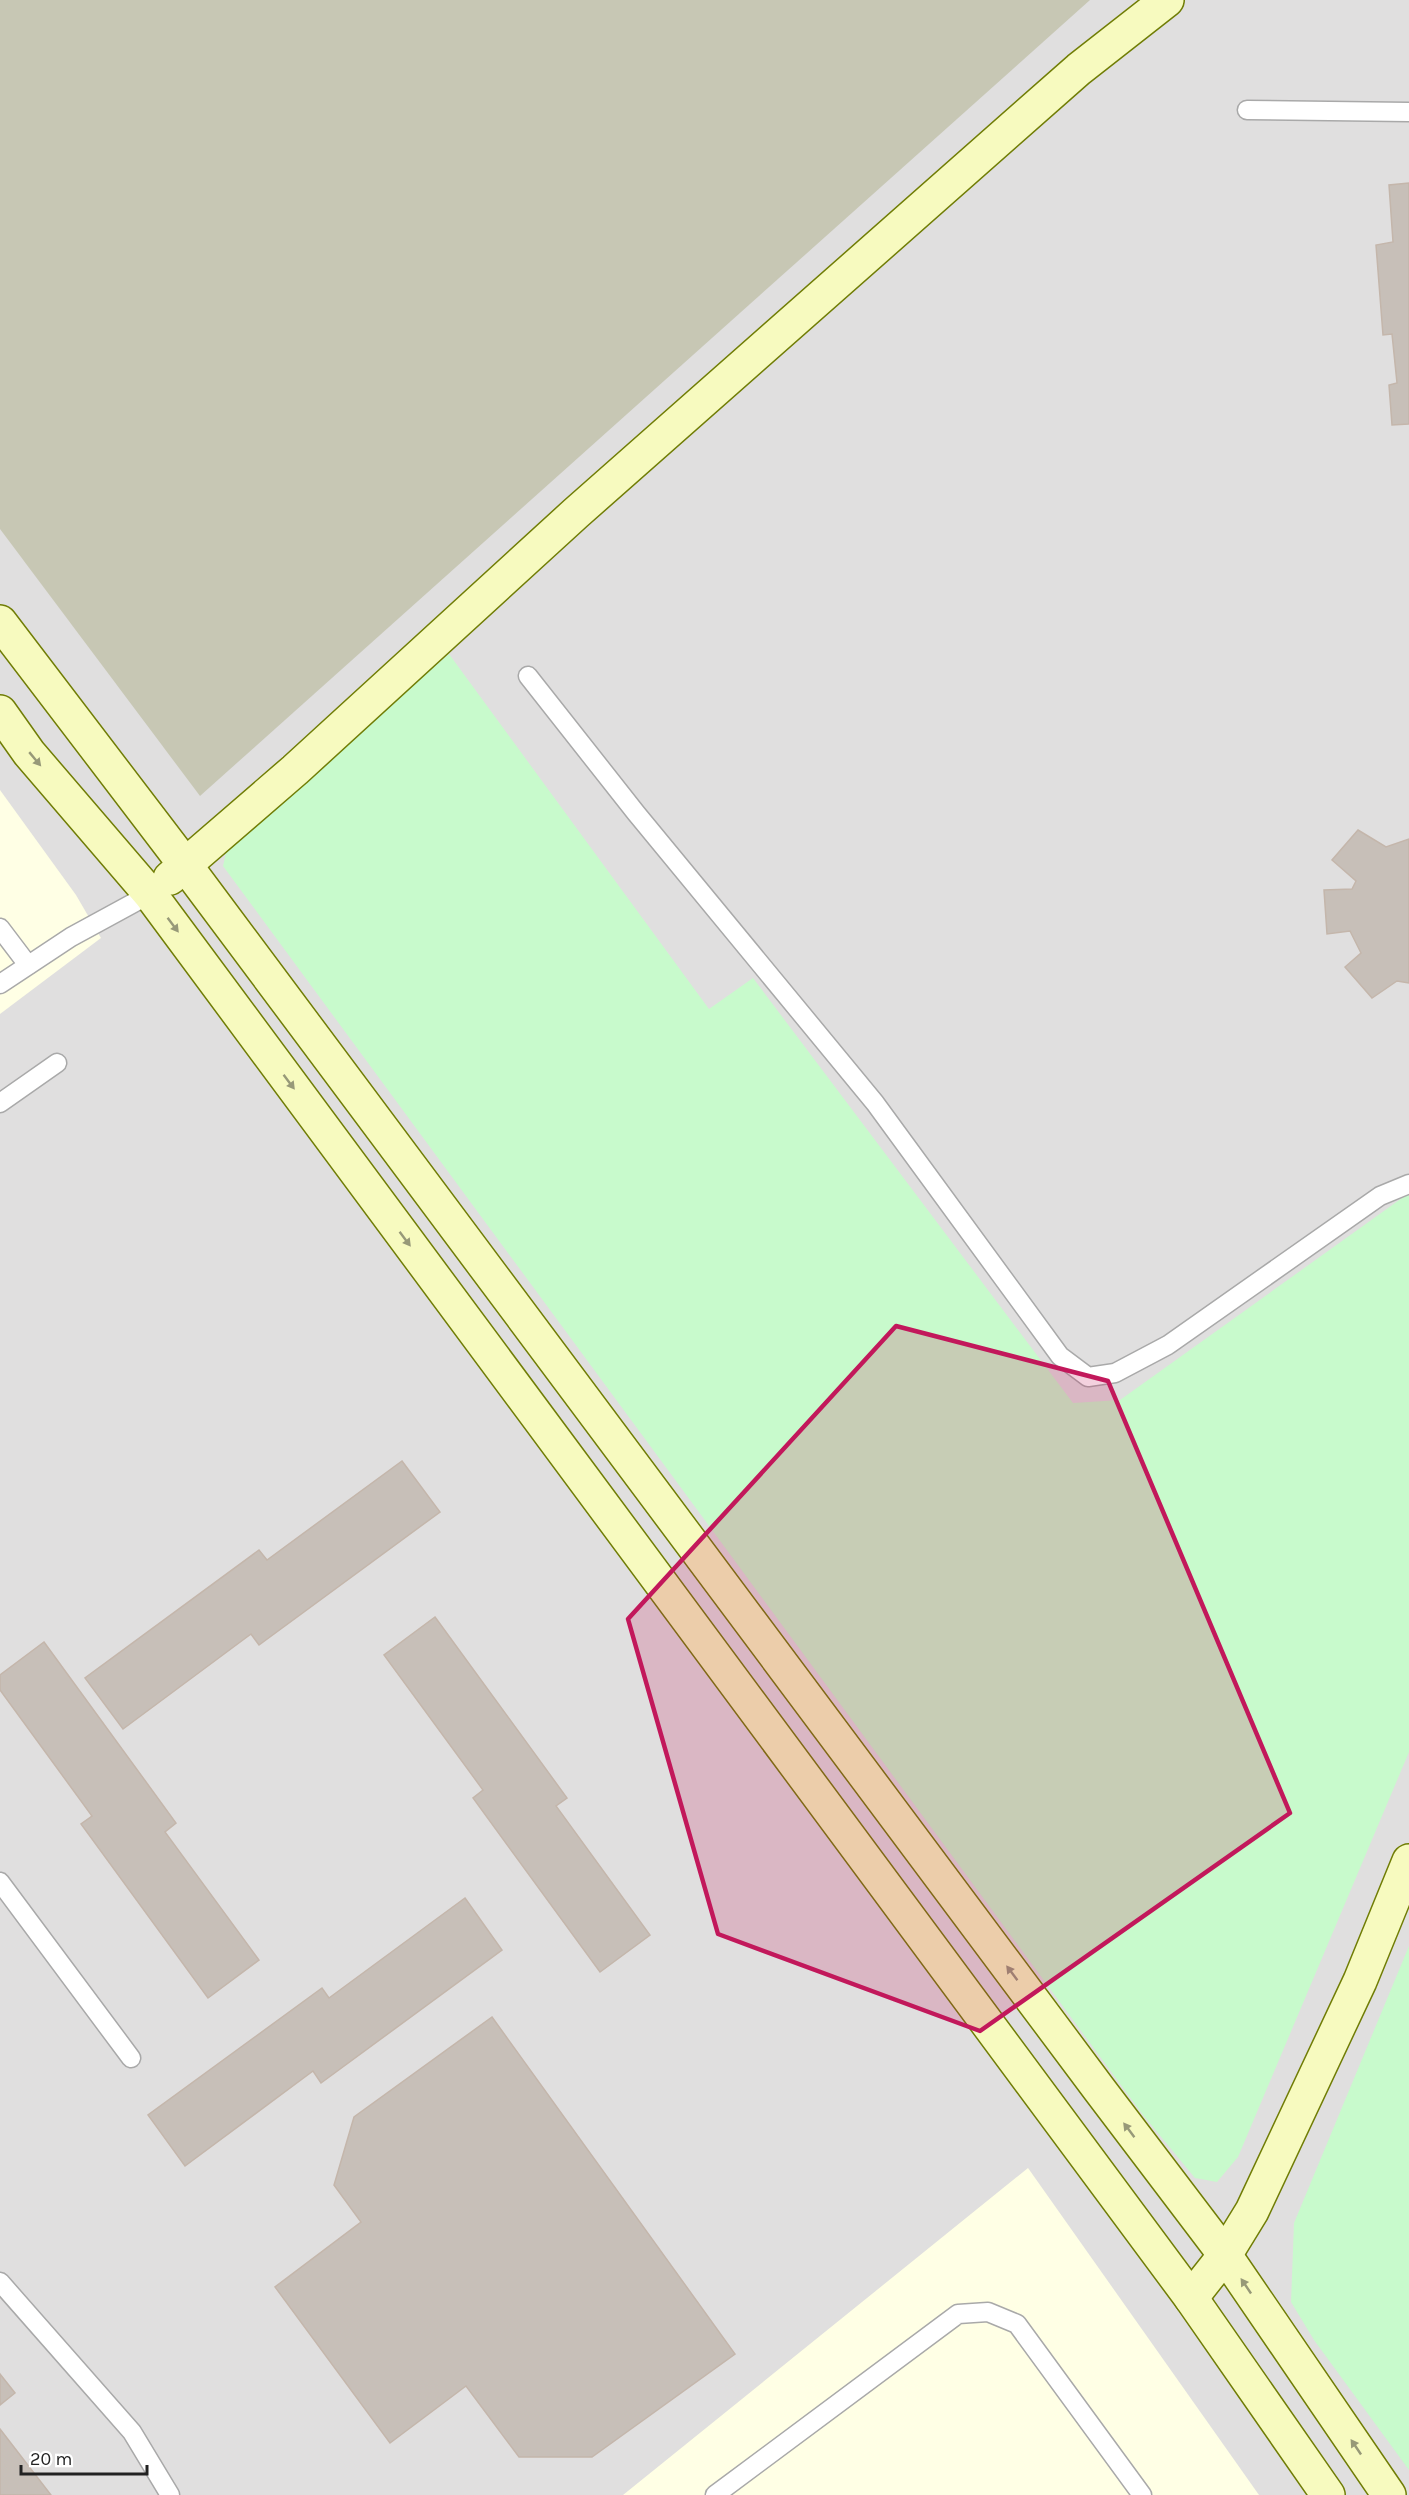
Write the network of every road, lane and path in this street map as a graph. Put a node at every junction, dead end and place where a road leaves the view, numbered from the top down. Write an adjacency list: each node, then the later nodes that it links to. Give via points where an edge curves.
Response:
1 (1167, 0): 7 (main road, via 1070,77 576,513)
2 (1248, 110): 3 (lane)
3 (1409, 112)
4 (0, 622): 7 (main road)
5 (528, 676): 14 (lane, via 875,1103 1060,1356 1088,1377 1115,1373 1168,1345 1380,1196)
6 (0, 712): 8 (main road, one-way to 8, via 29,753)
7 (186, 866): 8 (main road); 18 (main road, one-way to 7)
8 (150, 894): 10 (lane, via 70,937); 20 (main road, one-way to 20)
9 (0, 928): 10 (lane)
10 (28, 965): 11 (lane)
11 (0, 984)
12 (57, 1063): 13 (lane)
13 (0, 1103)
14 (1409, 1184)
15 (1409, 1861): 18 (main road, via 1360,1981 1278,2160)
16 (0, 1881): 17 (lane)
17 (131, 2058)
18 (1225, 2255): 20 (main road); 25 (main road, one-way to 18)
19 (0, 2282): 21 (lane, via 132,2432)
20 (1191, 2298): 24 (main road)
21 (170, 2495)
22 (715, 2495): 23 (lane, via 958,2314 988,2312 1017,2324)
23 (1142, 2495)
24 (1328, 2495)
25 (1389, 2495)

